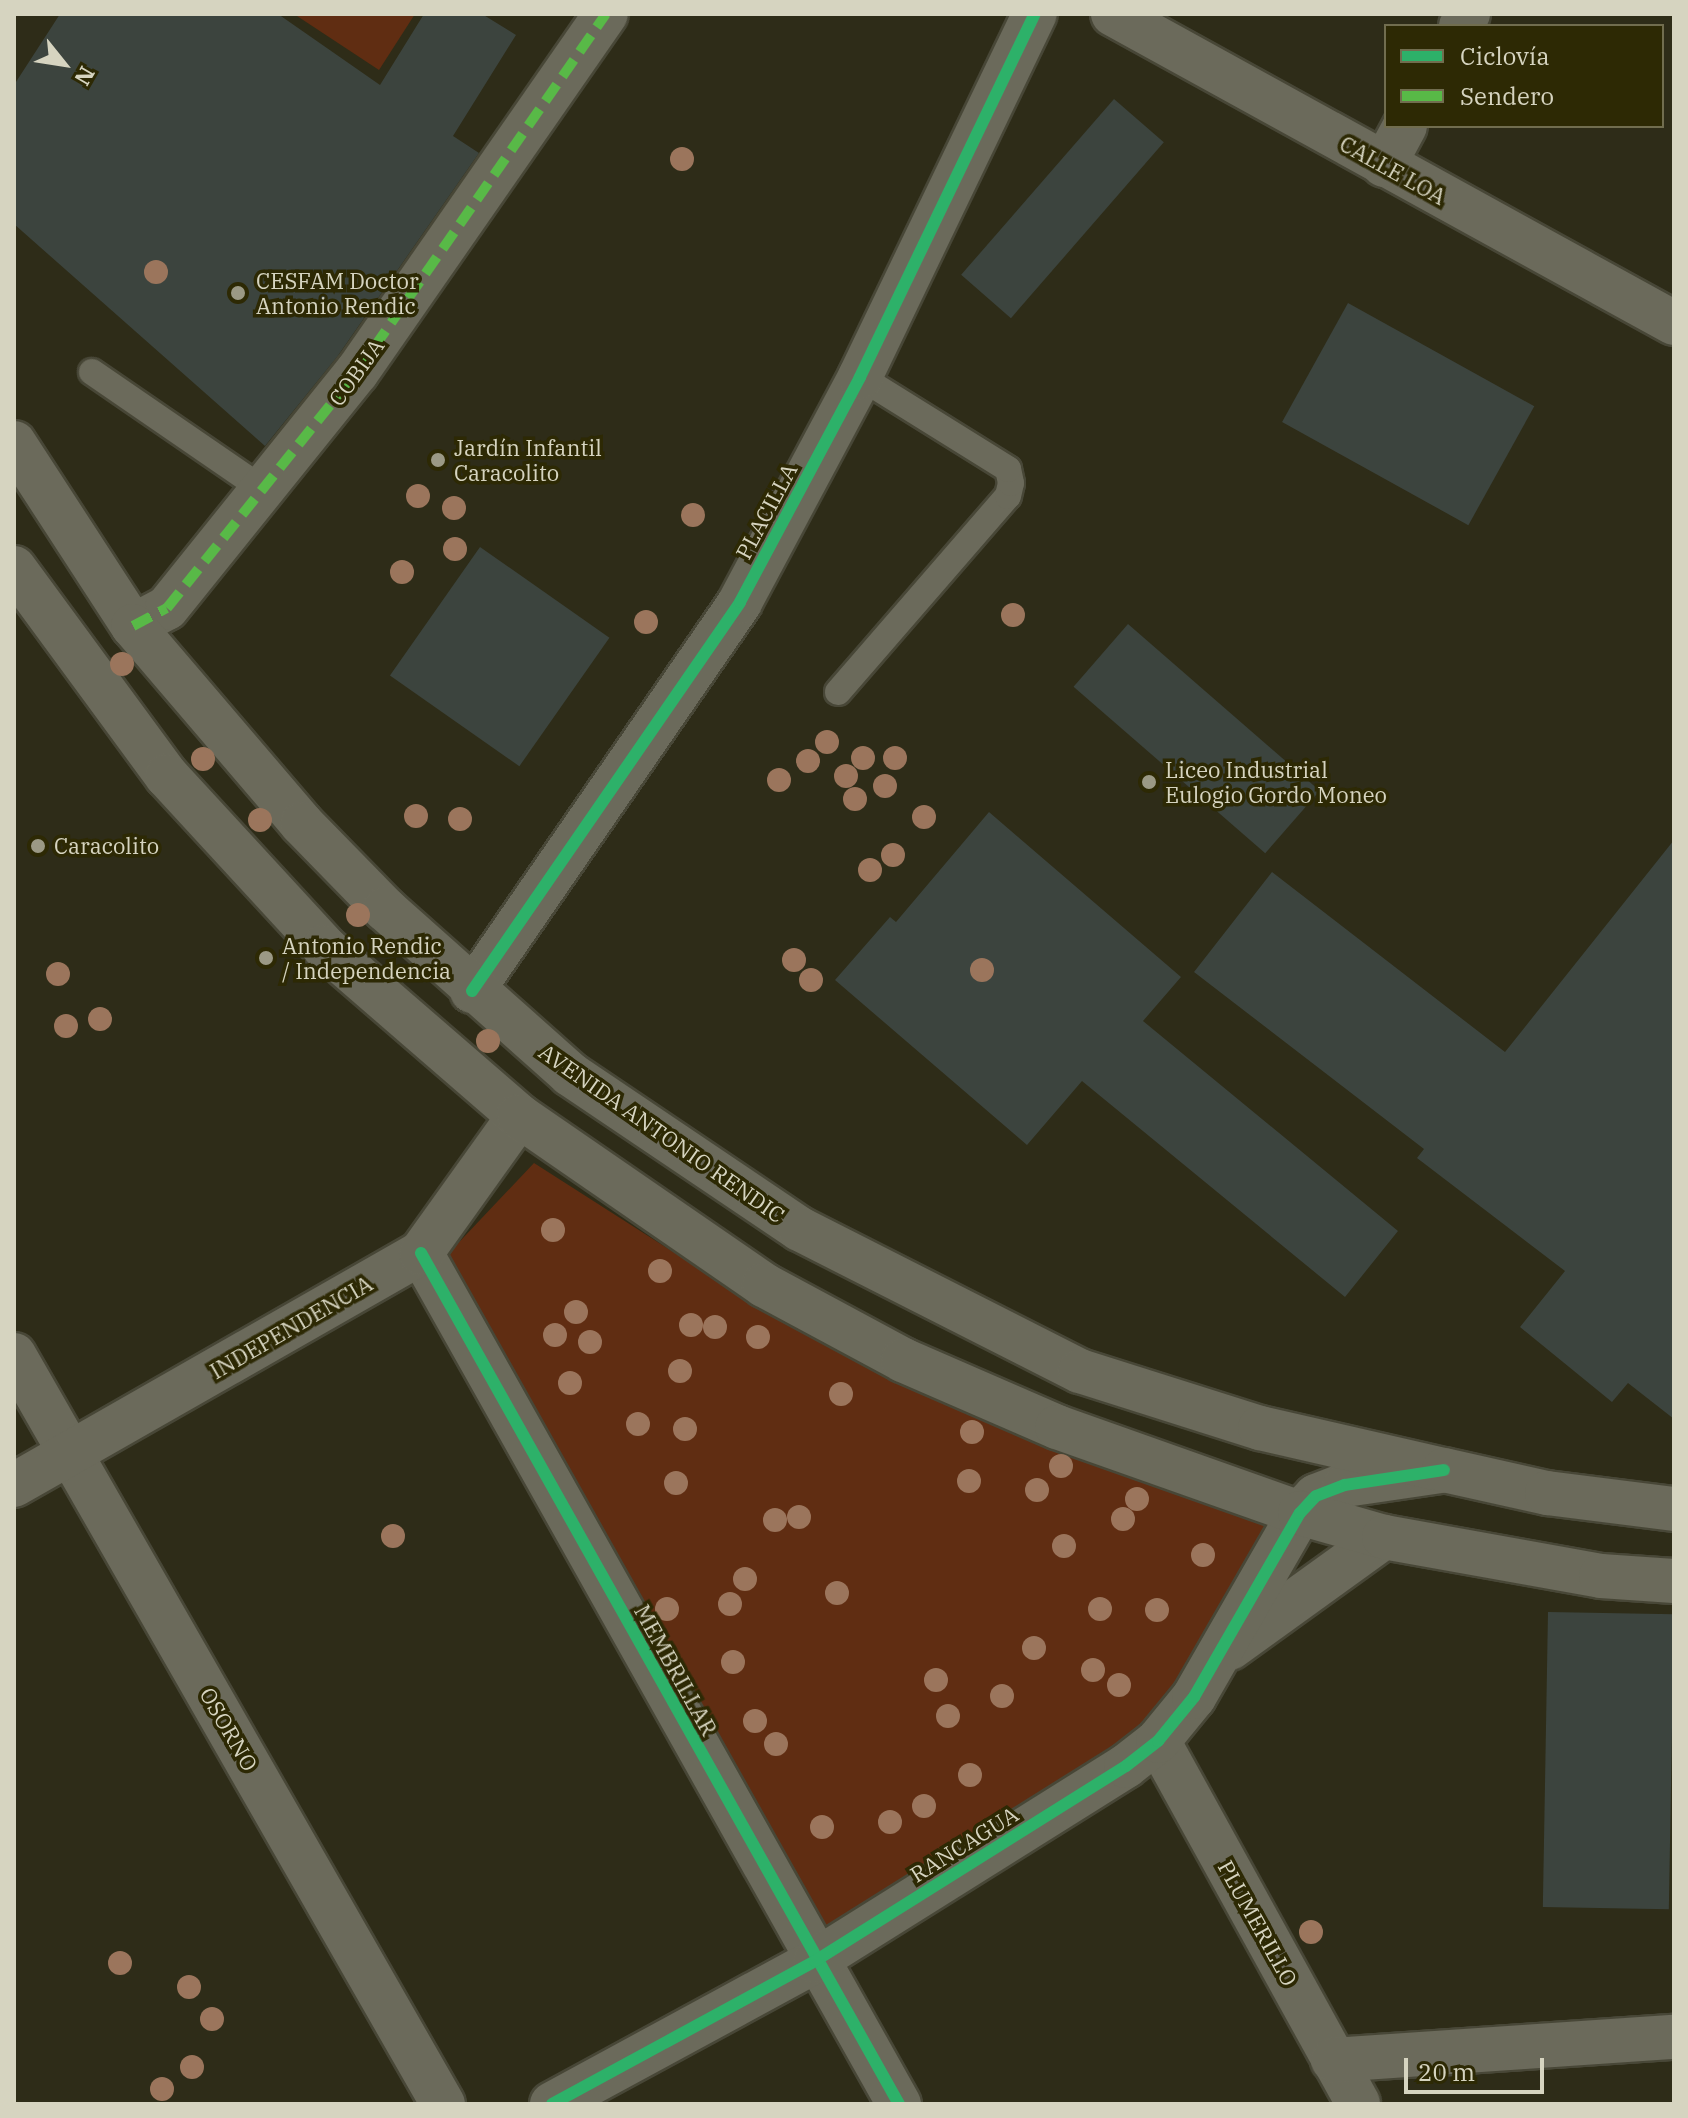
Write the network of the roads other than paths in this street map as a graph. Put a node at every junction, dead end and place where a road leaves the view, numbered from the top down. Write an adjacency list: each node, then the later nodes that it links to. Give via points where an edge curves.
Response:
1 (606, 14): 10 (street, COBIJA, via 348,367)
2 (1035, 14): 8 (street, PLACILLA)
3 (1113, 14): 5 (street, CALLE LOA)
4 (1404, 128): 5 (street)
5 (1384, 165): 6 (street, CALLE LOA)
6 (1674, 323)
7 (92, 372): 10 (lane)
8 (860, 377): 13 (lane, via 1008,469 1011,483 1008,496); 14 (street, PLACILLA, via 740,602)
9 (14, 443): 12 (street, AVENIDA ANTONIO RENDIC)
10 (265, 491): 12 (street, COBIJA, via 167,608)
11 (16, 574): 15 (street, via 167,776 250,870 403,1020)
12 (133, 626): 14 (street, AVENIDA ANTONIO RENDIC, via 302,824)
13 (838, 692)
14 (472, 991): 19 (street, AVENIDA ANTONIO RENDIC, via 570,1074 800,1229 931,1299 1080,1371 1260,1428)
15 (519, 1116): 16 (street, INDEPENDENCIA); 22 (street, via 764,1285 903,1360 1057,1427)
16 (421, 1253): 18 (street, INDEPENDENCIA); 27 (street, MEMBRILLAR)
17 (14, 1355): 18 (street, OSORNO)
18 (70, 1452): 20 (street, INDEPENDENCIA); 30 (street, OSORNO)
19 (1444, 1470): 21 (street, AVENIDA ANTONIO RENDIC, via 1547,1493); 22 (street, AVENIDA ANTONIO RENDIC, via 1345,1485 1316,1496)
20 (14, 1485)
21 (1674, 1509)
22 (1300, 1513): 23 (street); 25 (street, RANCAGUA)
23 (1384, 1537): 24 (street, via 1601,1576); 25 (street, RANCAGUA)
24 (1674, 1581)
25 (1218, 1657): 26 (street, RANCAGUA)
26 (1158, 1741): 27 (street, RANCAGUA); 29 (street, PLUMERILLO)
27 (815, 1961): 31 (street, RANCAGUA); 32 (street, MEMBRILLAR)
28 (1674, 2037): 29 (street)
29 (1333, 2060): 33 (street, PLUMERILLO)
30 (443, 2104)
31 (552, 2104)
32 (899, 2104)
33 (1358, 2104)

